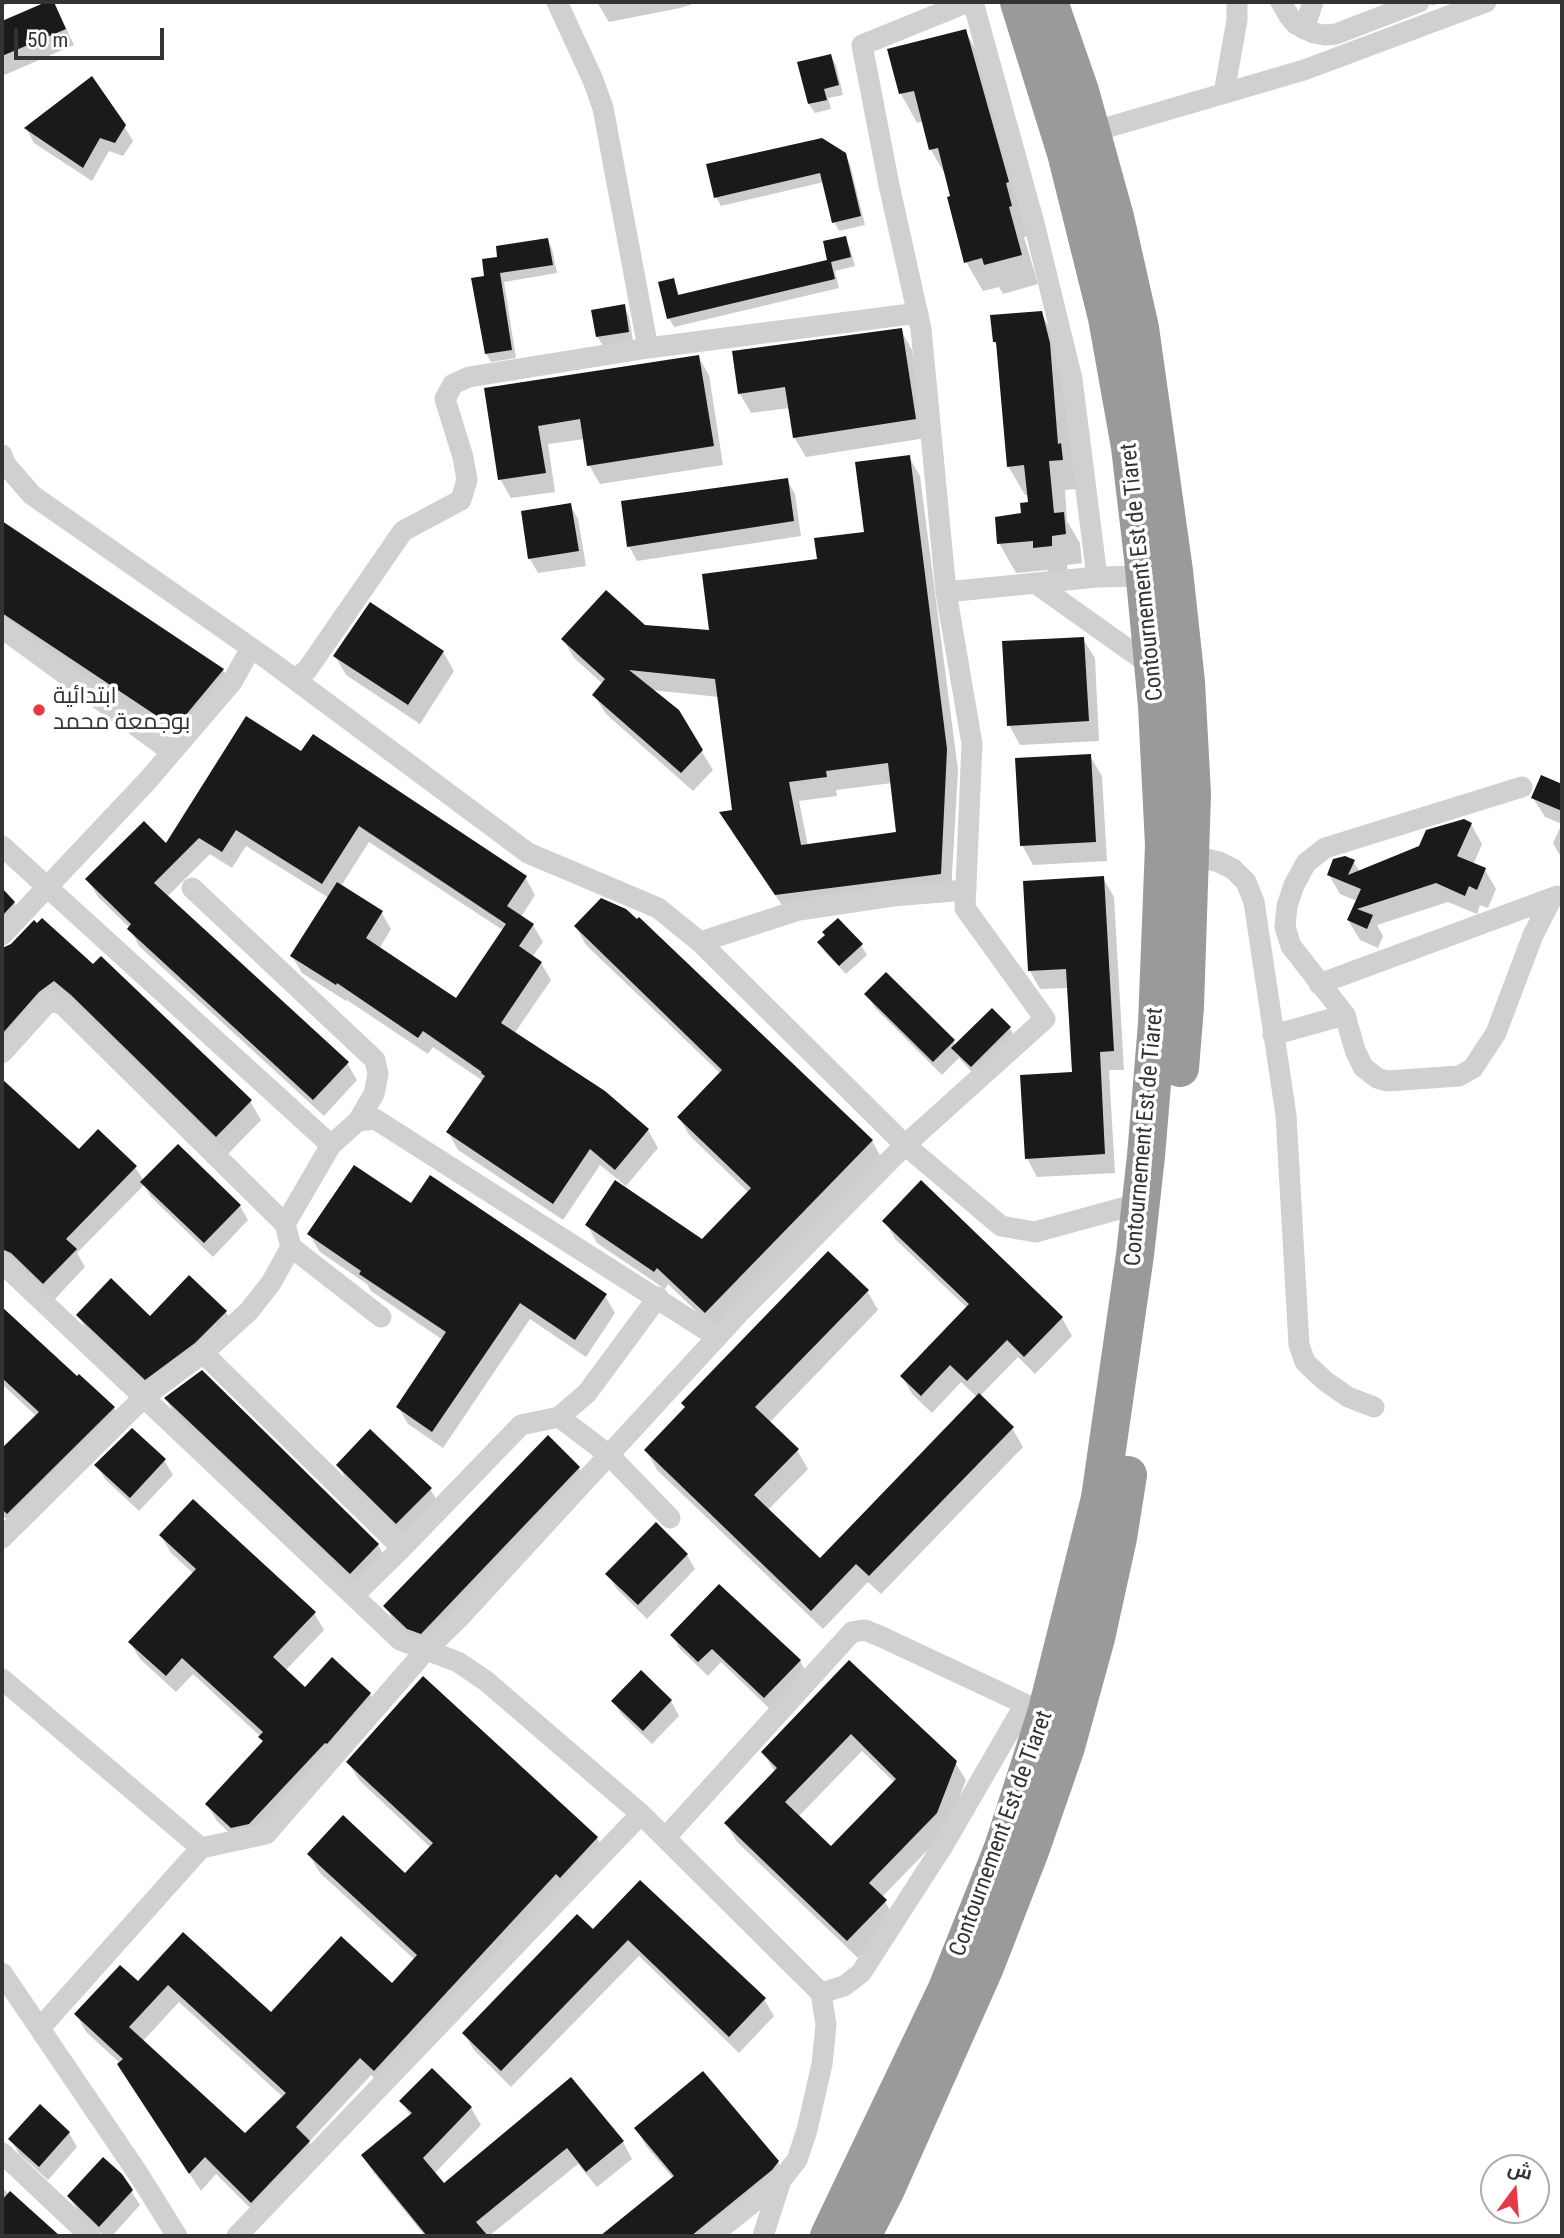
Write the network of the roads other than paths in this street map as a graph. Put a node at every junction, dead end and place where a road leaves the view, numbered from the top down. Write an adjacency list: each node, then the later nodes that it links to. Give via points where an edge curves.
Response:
1 (557, 2): 15 (street, via 603,108)
2 (971, 2): 10 (street); 18 (street, via 1034,223 1072,379)
3 (1019, 2): 17 (highway, Contournement Est de Tiaret, via 1066,153 1107,318 1130,447)
4 (1049, 2): 13 (highway, Contournement Est de Tiaret)
5 (1237, 2): 12 (street)
6 (1282, 2): 11 (street)
7 (1313, 2): 11 (street)
8 (1419, 2): 11 (street, via 1336,34)
9 (1486, 2): 12 (street, via 1304,70)
10 (925, 9): 14 (street, via 862,45)
11 (1304, 29)
12 (1224, 93): 13 (street)
13 (1092, 132): 28 (highway, Contournement Est de Tiaret, via 1140,328 1160,465 1186,682)
14 (918, 313): 15 (street); 20 (street)
15 (648, 348): 24 (street, via 469,377 453,384 445,399 467,480 461,500 403,531 307,670)
16 (3, 462): 22 (street, via 32,495)
17 (1144, 576): 18 (street); 23 (highway, Contournement Est de Tiaret)
18 (1097, 577): 19 (street)
19 (1035, 583): 20 (street); 23 (street)
20 (946, 592): 31 (street, via 972,744)
21 (2, 628): 25 (street)
22 (251, 648): 24 (street); 25 (street, via 232,682)
23 (1153, 667): 42 (highway, Contournement Est de Tiaret, via 1164,845 1157,1024)
24 (295, 680): 34 (street, via 528,853 658,908)
25 (173, 752): 29 (street)
26 (1522, 787): 35 (street, via 1325,848 1306,863 1294,884 1285,927 1291,946)
27 (2, 846): 29 (street)
28 (1190, 855): 37 (street, via 1219,862 1246,881 1254,902); 75 (highway, Contournement Est de Tiaret, via 1185,1007 1163,1244 1118,1538 1096,1638 1066,1747 985,1967)
29 (47, 887): 33 (street); 40 (street)
30 (192, 888): 39 (street, via 375,1060 379,1074 374,1094)
31 (966, 890): 34 (street, via 799,910); 41 (street, via 965,908 1045,1019)
32 (1557, 896): 35 (street); 36 (street, via 1533,935 1496,1033 1473,1068 1459,1076 1377,1078 1363,1067)
33 (2, 935)
34 (700, 942): 41 (street)
35 (1319, 984): 36 (street)
36 (1345, 1015): 37 (street)
37 (1273, 1035): 51 (street, via 1286,1115 1299,1345 1305,1362 1325,1381)
38 (2, 1053): 43 (street, via 50,1001 62,1004)
39 (358, 1121): 40 (street); 46 (street, via 375,1119)
40 (331, 1145): 43 (street)
41 (905, 1145): 42 (street, via 1002,1226 1035,1232); 48 (street)
42 (1141, 1203): 60 (highway, Contournement Est de Tiaret, via 1100,1498)
43 (285, 1224): 44 (street)
44 (291, 1247): 47 (street); 49 (street, via 249,1311)
45 (2, 1263): 50 (street)
46 (657, 1297): 48 (street); 52 (street, via 587,1393)
47 (381, 1317)
48 (717, 1337): 53 (street)
49 (203, 1353): 50 (street); 56 (street)
50 (145, 1396): 55 (street); 57 (street)
51 (1374, 1407)
52 (559, 1417): 53 (street); 56 (street, via 521,1425)
53 (609, 1455): 54 (street); 58 (street)
54 (670, 1518)
55 (2, 1538)
56 (402, 1548): 57 (street)
57 (354, 1595): 58 (street, via 400,1640)
58 (427, 1649): 61 (street, via 486,1681); 63 (street, via 266,1834)
59 (2, 1679): 63 (street)
60 (1035, 1709): 62 (street, via 865,1630 852,1632); 65 (street, via 861,1973 844,1986); 74 (highway, Contournement Est de Tiaret, via 1003,1847 946,1991)
61 (641, 1814): 62 (street); 71 (street)
62 (666, 1837): 65 (street)
63 (201, 1848): 66 (street)
64 (2, 1973): 66 (street)
65 (821, 1993): 68 (street, via 826,2025 822,2064 797,2161)
66 (40, 2028): 70 (street)
67 (2, 2153): 69 (street)
68 (781, 2180): 72 (street); 73 (street)
69 (90, 2236)
70 (177, 2236)
71 (237, 2236)
72 (711, 2236)
73 (763, 2236)
74 (829, 2236)
75 (862, 2236)

